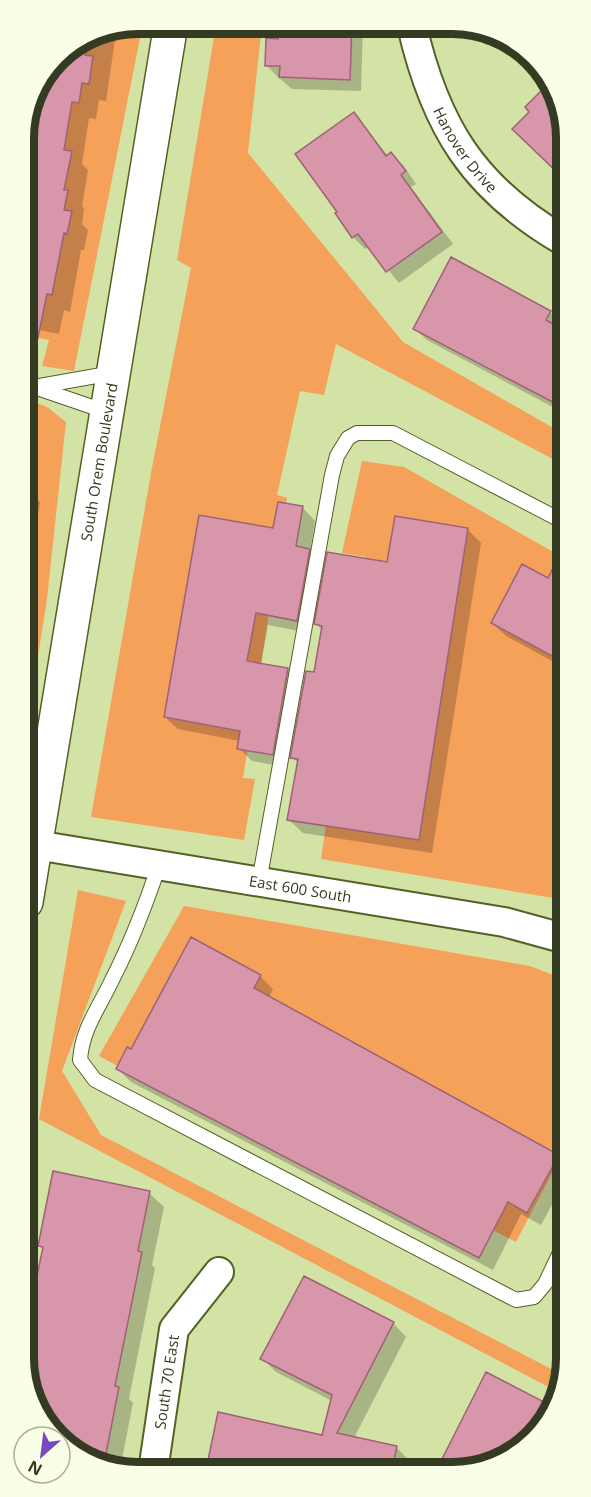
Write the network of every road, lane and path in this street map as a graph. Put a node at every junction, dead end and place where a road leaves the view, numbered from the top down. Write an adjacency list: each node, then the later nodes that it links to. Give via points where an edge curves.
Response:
1 (169, 34): 4 (street, South Orem Boulevard)
2 (414, 34): 3 (street, Hanover Drive, via 435,103 471,164 499,194)
3 (556, 237)
4 (113, 373): 5 (lane); 7 (street, South Orem Boulevard)
5 (35, 384)
6 (35, 387): 7 (lane)
7 (107, 412): 9 (street, South Orem Boulevard)
8 (556, 518): 12 (lane, via 393,433 357,433 348,438 332,475)
9 (36, 844): 10 (street, South Orem Boulevard); 11 (street, East 600 South)
10 (34, 853)
11 (159, 865): 12 (street, East 600 South); 14 (lane, via 147,903 82,1039 80,1060 95,1080 516,1300 534,1297)
12 (259, 882): 13 (street, East 600 South, via 504,922)
13 (556, 936)
14 (556, 1261)
15 (219, 1272): 16 (street, South 70 East, via 174,1329)
16 (154, 1462)

